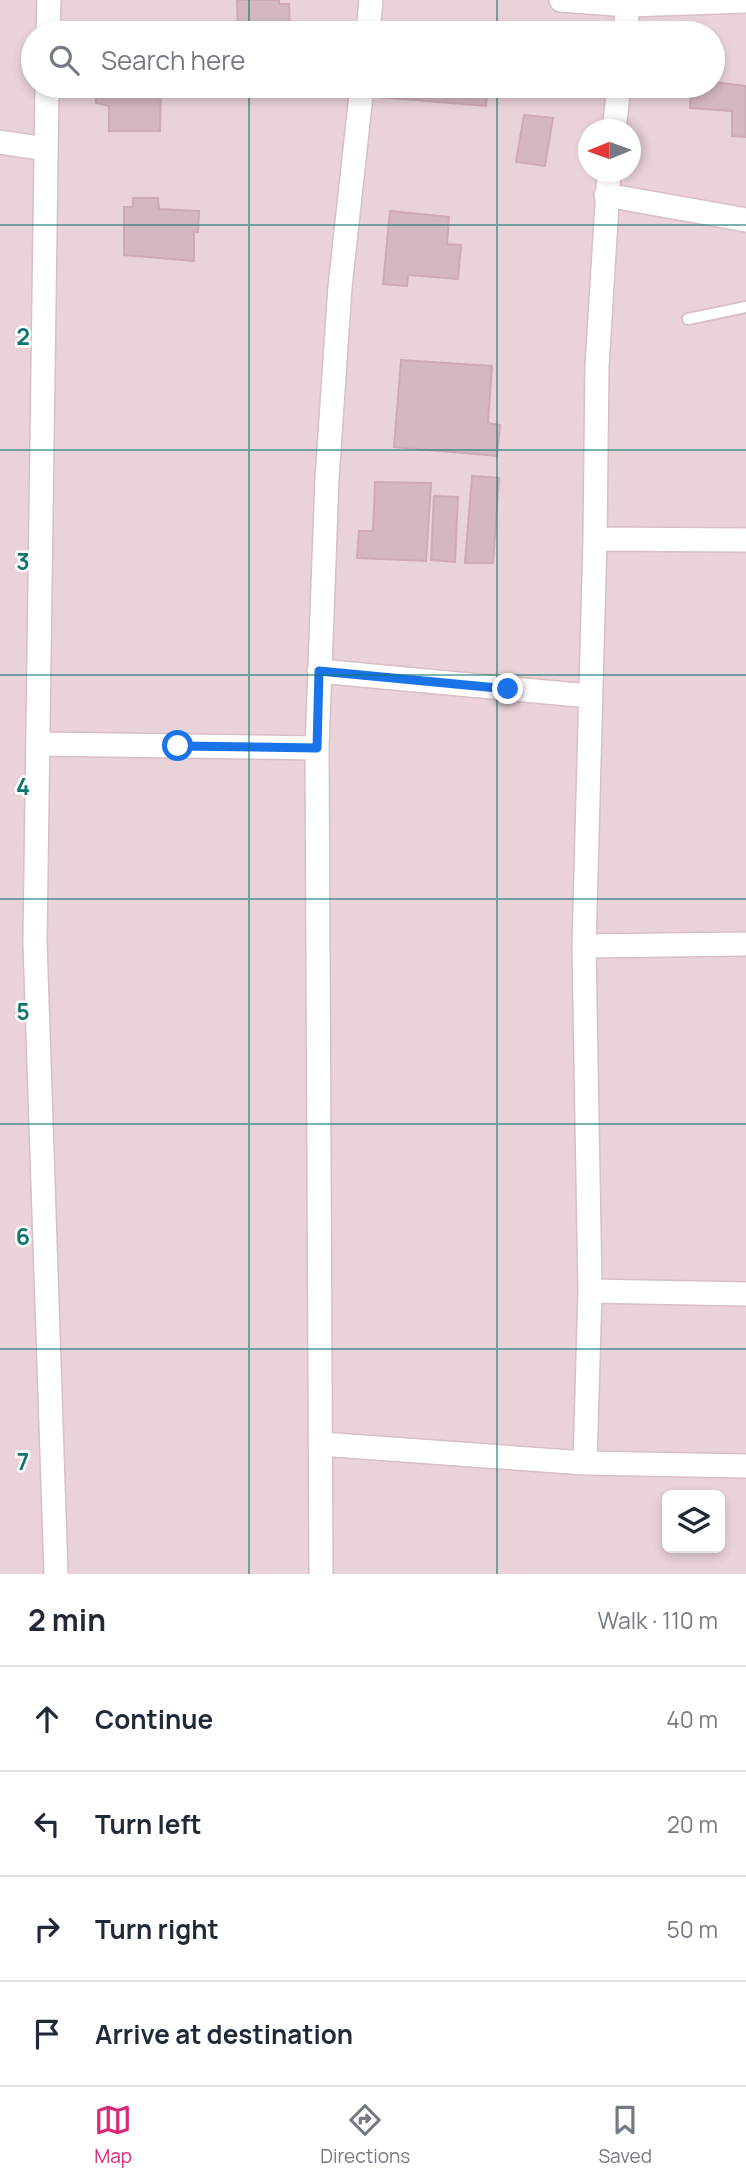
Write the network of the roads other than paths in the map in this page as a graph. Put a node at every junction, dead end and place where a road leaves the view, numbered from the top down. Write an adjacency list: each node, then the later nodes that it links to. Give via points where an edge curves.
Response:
1 (49, 0): 6 (street)
2 (371, 0): 7 (street)
3 (561, 0): 5 (street)
4 (746, 1): 5 (street)
5 (629, 3): 8 (street)
6 (48, 21)
7 (369, 21)
8 (627, 21)
9 (47, 98): 14 (street)
10 (361, 98): 22 (street, via 340,288)
11 (618, 98): 12 (street)
12 (615, 119)
13 (0, 142): 14 (street)
14 (46, 149): 24 (street)
15 (608, 182): 16 (street)
16 (606, 195): 17 (street); 20 (street, via 597,366)
17 (746, 220)
18 (746, 307): 19 (lane)
19 (688, 319)
20 (595, 540): 21 (street); 23 (street)
21 (746, 540)
22 (319, 671): 23 (street); 25 (street)
23 (589, 696): 27 (street)
24 (39, 744): 25 (street); 33 (street, via 34,942)
25 (317, 748): 30 (street)
26 (746, 944): 27 (street)
27 (584, 947): 28 (street)
28 (590, 1291): 29 (street); 31 (street)
29 (746, 1294)
30 (321, 1444): 31 (street); 34 (street)
31 (585, 1463): 32 (street)
32 (746, 1466)
33 (56, 1574)
34 (321, 1574)

